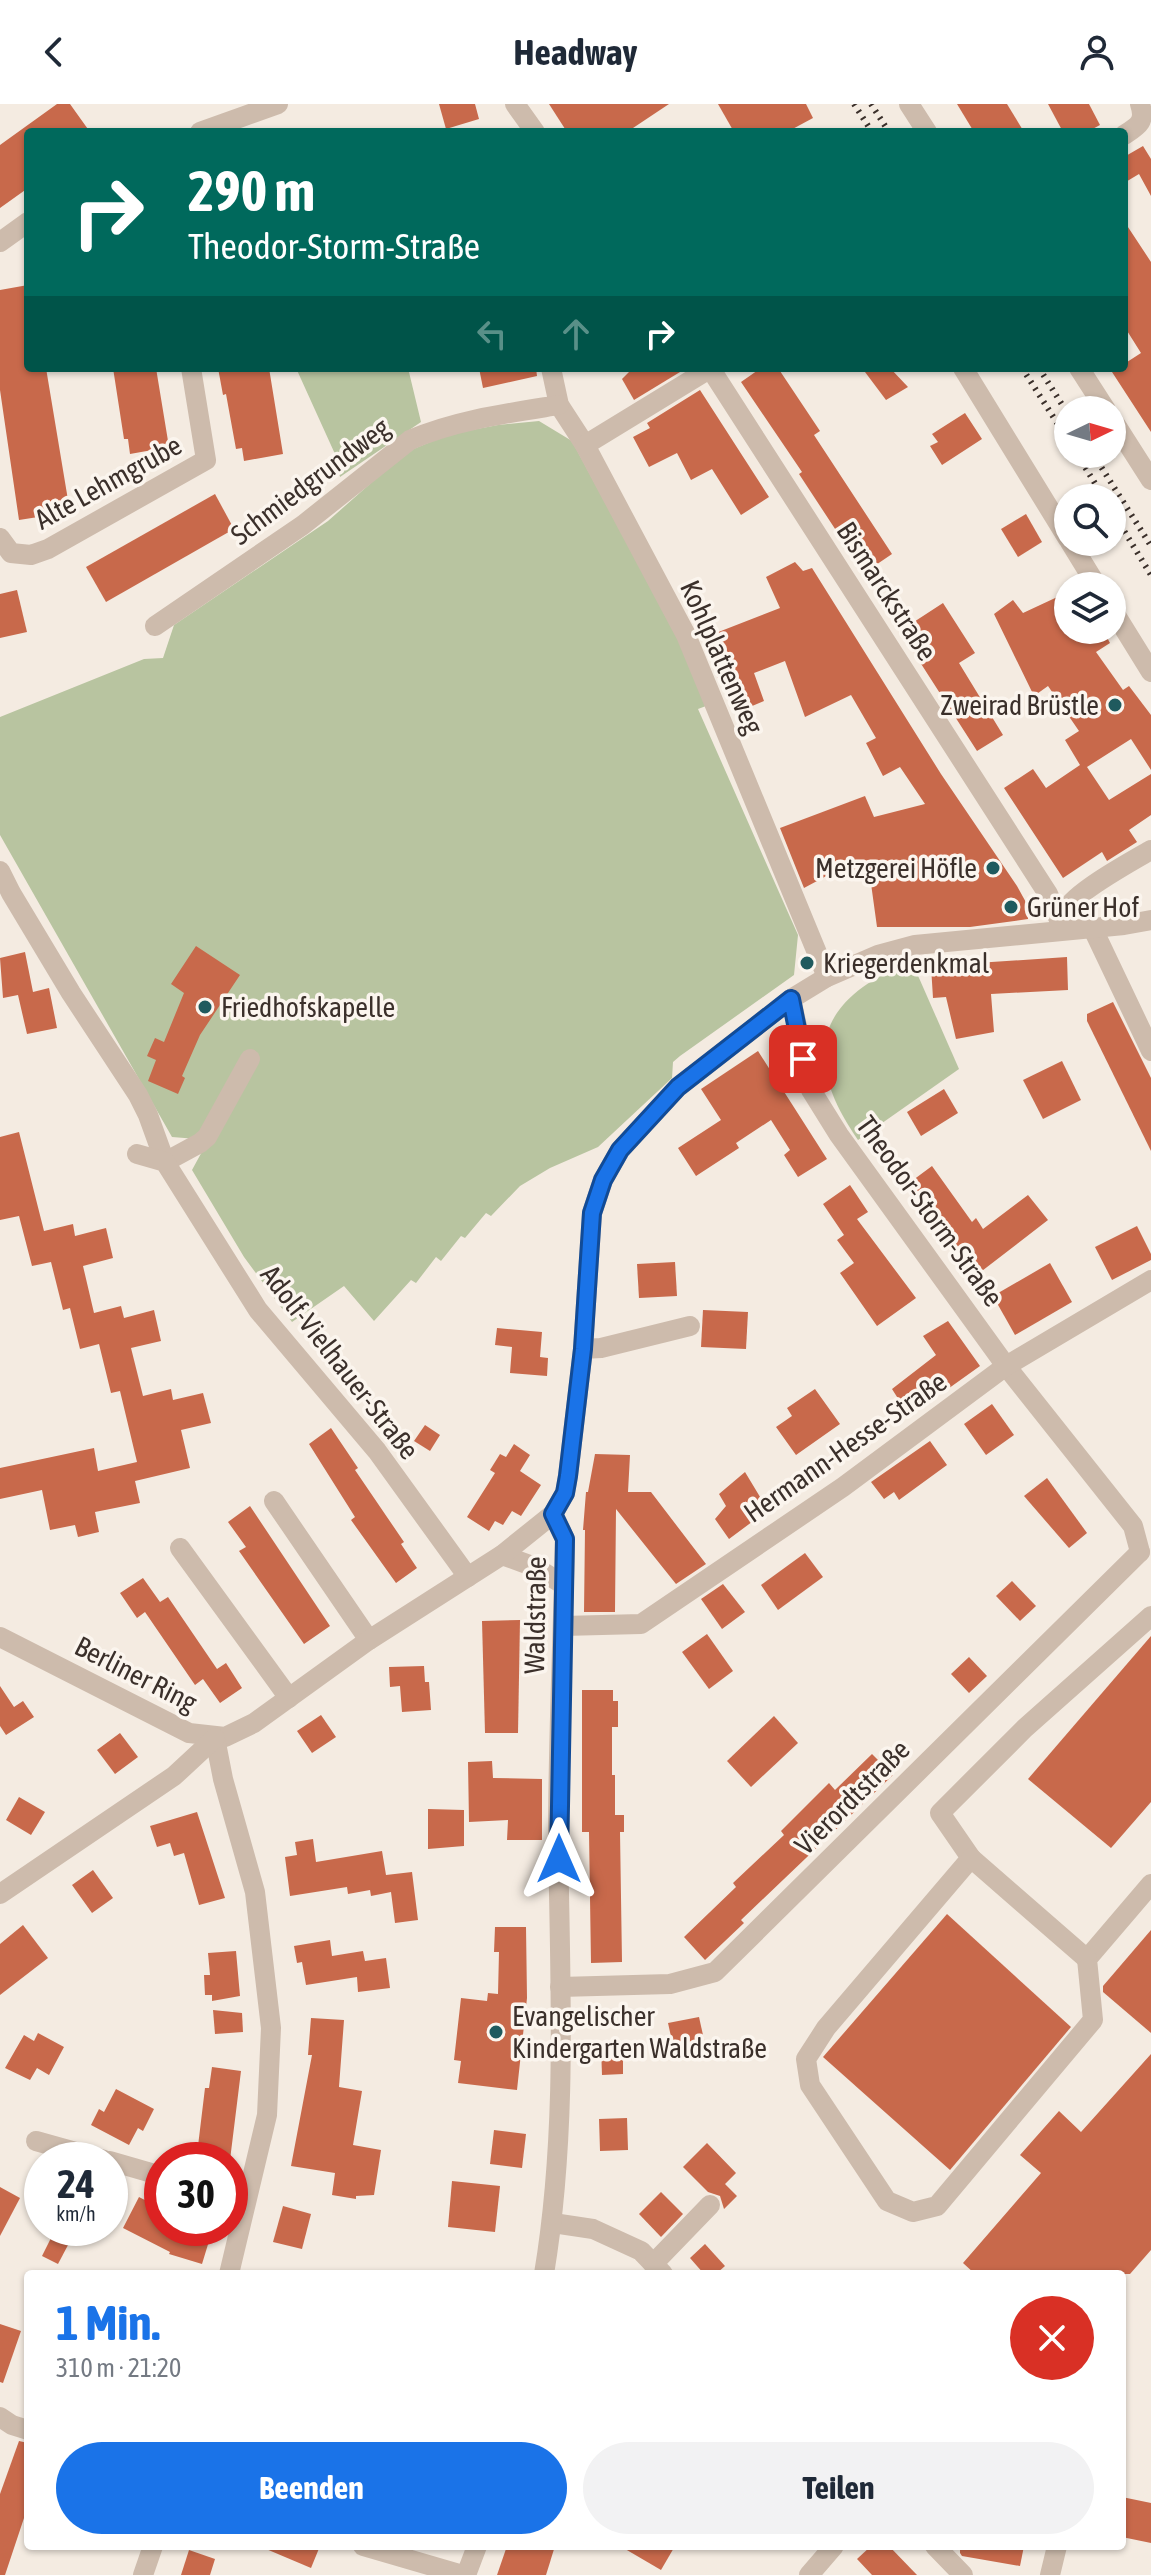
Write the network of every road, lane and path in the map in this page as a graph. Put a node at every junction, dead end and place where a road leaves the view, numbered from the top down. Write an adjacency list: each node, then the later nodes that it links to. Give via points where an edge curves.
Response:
1 (278, 104): 4 (street)
2 (909, 104): 5 (street)
3 (1140, 104): 6 (street, via 1141,124)
4 (211, 128)
5 (924, 128)
6 (1128, 132)
7 (24, 225): 8 (street)
8 (0, 242)
9 (192, 372): 21 (street, Alte Lehmgrube, via 206,460 31,555 11,553)
10 (552, 372): 16 (street, Kohlplattenweg)
11 (704, 372): 18 (street)
12 (714, 372): 30 (street, Bismarckstraße, via 1048,894)
13 (965, 372): 20 (street)
14 (1082, 372): 15 (street)
15 (1097, 396)
16 (559, 405): 18 (street, Kohlplattenweg); 22 (street, Schmiedgrundweg, via 430,431 410,440 303,525)
17 (1126, 441): 19 (street)
18 (585, 445): 31 (street, Kohlplattenweg, via 686,635)
19 (1151, 480)
20 (1054, 516)
21 (0, 538)
22 (155, 626)
23 (1126, 632): 24 (street)
24 (1151, 672)
25 (1151, 850): 30 (street, via 1075,900)
26 (0, 871): 27 (street)
27 (5, 894): 36 (street, Adolf-Vielhauer-Straße, via 138,1095)
28 (1151, 920): 29 (street)
29 (1092, 927): 30 (street); 33 (street)
30 (1063, 929): 31 (street, via 915,945)
31 (827, 977): 32 (street)
32 (791, 999): 39 (street, via 678,1087 620,1150 592,1213); 40 (street, Theodor-Storm-Straße, via 811,1090)
33 (1151, 1051)
34 (250, 1059): 36 (street, via 207,1137)
35 (137, 1154): 36 (street)
36 (165, 1162): 46 (street, Adolf-Vielhauer-Straße, via 258,1310 377,1451)
37 (1151, 1280): 40 (street, Hermann-Hesse-Straße)
38 (690, 1326): 39 (street)
39 (583, 1349): 42 (street, via 565,1493)
40 (1006, 1366): 45 (street, Theodor-Storm-Straße, via 1133,1526); 49 (street, Hermann-Hesse-Straße, via 843,1487 641,1624)
41 (274, 1501): 51 (street)
42 (553, 1514): 44 (street, Berliner Ring); 47 (street, Waldstraße, via 565,1539)
43 (180, 1548): 52 (street)
44 (502, 1555): 46 (street, Berliner Ring); 47 (street)
45 (1145, 1558): 58 (street, Vierordtstraße, via 715,1972 670,1984)
46 (468, 1577): 51 (street, Berliner Ring)
47 (564, 1585): 49 (street, Waldstraße)
48 (1151, 1616): 54 (street, via 1025,1728 940,1813)
49 (563, 1626): 58 (street, Waldstraße)
50 (0, 1637): 53 (street, Berliner Ring, via 189,1733)
51 (369, 1640): 52 (street, Berliner Ring)
52 (289, 1698): 53 (street, Berliner Ring, via 235,1733)
53 (215, 1738): 56 (street, via 174,1776); 61 (street, via 255,1892 271,2028 267,2115)
54 (971, 1858): 57 (street); 57 (street, via 826,2028 806,2059 810,2085 887,2201 913,2212 937,2206 1093,2020)
55 (1151, 1884): 57 (street)
56 (0, 1894)
57 (1087, 1959)
58 (560, 1987): 63 (street, Waldstraße)
59 (36, 2141): 60 (street)
60 (40, 2142)
61 (248, 2171)
62 (710, 2205): 65 (street)
63 (553, 2223): 65 (street, via 593,2229 641,2251); 67 (street, Waldstraße)
64 (233, 2246): 66 (street)
65 (658, 2269)
66 (230, 2270)
67 (545, 2270)
68 (0, 2417): 69 (street)
69 (24, 2429)
70 (152, 2550): 76 (street)
71 (377, 2550): 77 (street)
72 (475, 2550): 77 (street)
73 (831, 2550): 78 (street)
74 (939, 2550): 79 (street)
75 (1056, 2550): 80 (street)
76 (143, 2575)
77 (464, 2575)
78 (809, 2575)
79 (963, 2575)
80 (1050, 2575)

